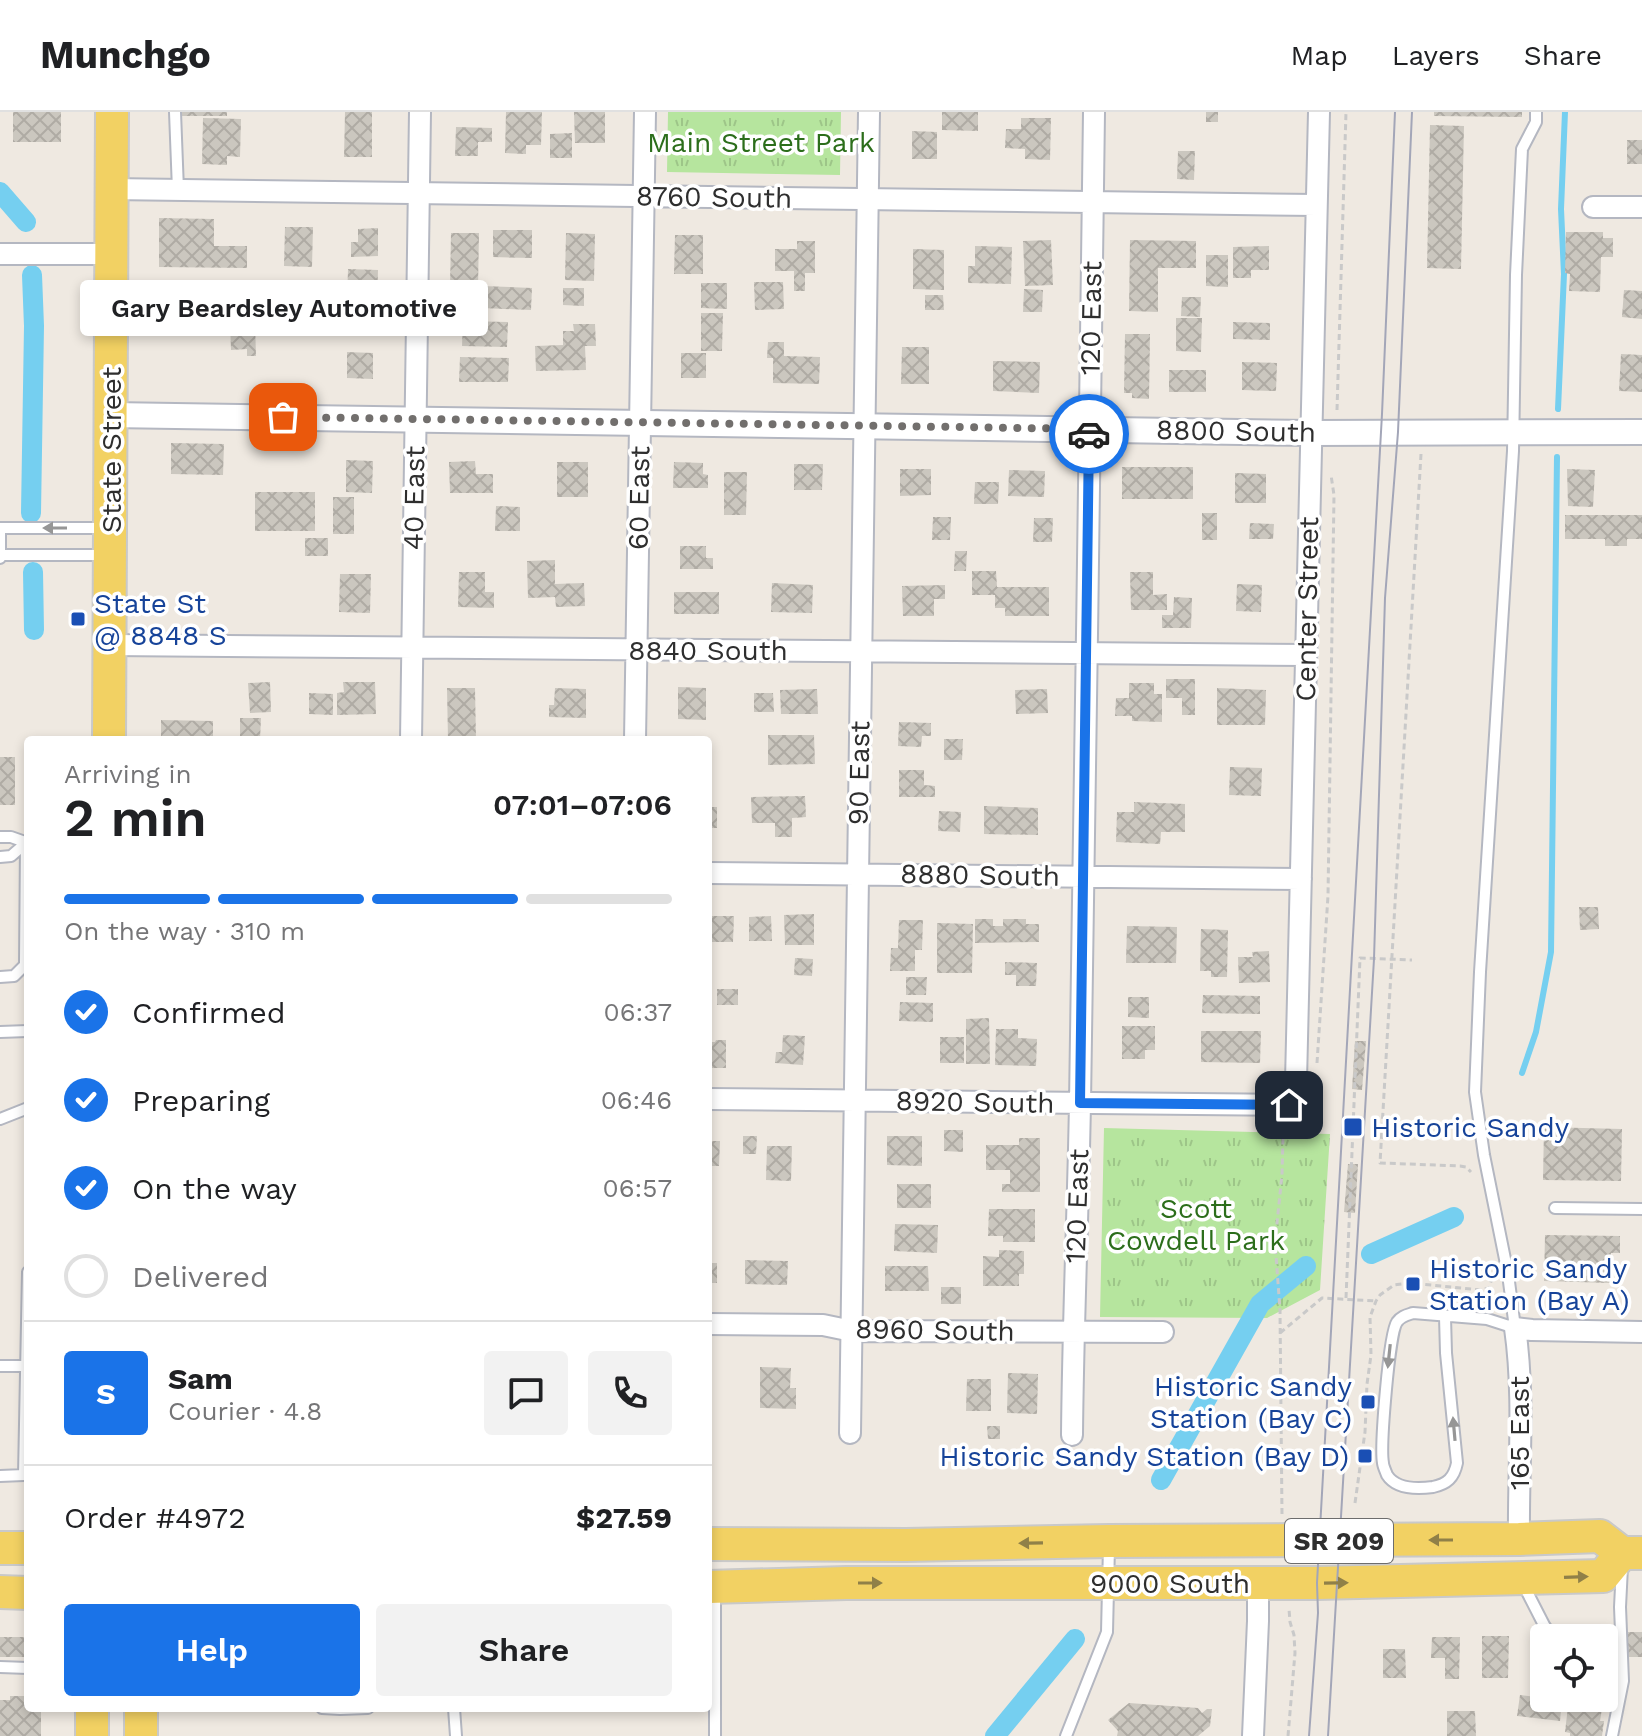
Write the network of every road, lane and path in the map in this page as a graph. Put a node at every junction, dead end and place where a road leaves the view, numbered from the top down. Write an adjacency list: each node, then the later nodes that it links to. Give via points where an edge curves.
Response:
1 (112, 112): 10 (main road, State Street)
2 (175, 112): 11 (lane)
3 (420, 112): 12 (street, 40 East)
4 (645, 112): 13 (street, 60 East)
5 (869, 112): 14 (street, 90 East)
6 (1094, 112): 15 (street, 120 East)
7 (1319, 112): 16 (street, Center Street)
8 (1346, 112): 26 (path)
9 (1536, 112): 27 (lane, via 1522,149)
10 (111, 189): 11 (street, 8760 South); 20 (main road, State Street)
11 (178, 190): 12 (street, 8760 South)
12 (419, 193): 13 (street, 8760 South); 22 (street, 40 East)
13 (643, 196): 14 (street, 8760 South); 23 (street, 60 East)
14 (868, 199): 15 (street, 8760 South); 24 (street, 90 East)
15 (1093, 202): 16 (street, 8760 South); 25 (street, 120 East)
16 (1316, 205): 29 (street, Center Street)
17 (1593, 207): 18 (street)
18 (1642, 207)
19 (0, 254): 20 (street)
20 (111, 254): 21 (main road, State Street)
21 (111, 415): 22 (street, 8800 South); 32 (main road, State Street)
22 (416, 419): 23 (street, 8800 South); 35 (street, 40 East)
23 (640, 423): 24 (street, 8800 South); 36 (street, 60 East)
24 (865, 426): 25 (street, 8800 South); 37 (street, 90 East)
25 (1089, 429): 29 (street, 8800 South); 38 (street, 120 East)
26 (1337, 432): 27 (street, 8800 South); 29 (street, 8800 South)
27 (1514, 432): 28 (street, 8800 South); 72 (lane, via 1475,1092)
28 (1642, 432)
29 (1311, 433): 39 (street, Center Street)
30 (1421, 450): 51 (path)
31 (0, 528): 32 (lane, one-way to 31); 33 (lane)
32 (110, 541): 33 (lane); 34 (main road, State Street)
33 (0, 556)
34 (110, 645): 35 (street, 8840 South); 40 (main road, State Street)
35 (412, 648): 36 (street, 8840 South); 41 (street, 40 East)
36 (637, 650): 37 (street, 8840 South); 42 (street, 60 East)
37 (861, 652): 38 (street, 8840 South); 48 (street, 90 East)
38 (1087, 653): 39 (street, 8840 South); 49 (street, 120 East)
39 (1306, 655): 50 (street, Center Street)
40 (109, 736)
41 (411, 736)
42 (635, 736)
43 (0, 837): 44 (lane)
44 (24, 842)
45 (24, 845): 46 (lane)
46 (0, 857)
47 (712, 873): 48 (street, 8880 South)
48 (858, 874): 49 (street, 8880 South); 58 (street, 90 East)
49 (1083, 876): 50 (street, 8880 South); 59 (street, 120 East)
50 (1301, 879): 60 (street, Center Street, via 1296,1081)
51 (1392, 959): 52 (path); 63 (path, via 1380,1163 1460,1166); 68 (path, via 1360,958)
52 (1412, 960)
53 (24, 966): 54 (lane, via 14,976)
54 (0, 977)
55 (24, 1031): 56 (lane)
56 (0, 1032)
57 (712, 1099): 58 (street, 8920 South)
58 (855, 1101): 59 (street, 8920 South); 73 (street, 90 East)
59 (1080, 1103): 60 (street, 8920 South); 74 (street, 120 East)
60 (1289, 1105)
61 (24, 1110): 62 (lane)
62 (0, 1119)
63 (1472, 1175)
64 (1555, 1208): 65 (lane)
65 (1642, 1209)
66 (1276, 1268): 77 (path)
67 (1492, 1276): 69 (path, via 1489,1288 1481,1290 1401,1283)
68 (1346, 1298): 69 (path); 77 (path, via 1322,1298)
69 (1376, 1301): 84 (path, via 1370,1317 1365,1432)
70 (1445, 1317): 70 (lane, one-way to 70, via 1404,1316 1392,1335 1383,1463 1391,1479 1407,1487 1441,1485 1455,1474); 72 (lane, via 1487,1319)
71 (712, 1324): 73 (street, 8960 South, via 823,1325)
72 (1515, 1328): 76 (street); 86 (street, 165 East, via 1521,1409)
73 (852, 1331): 74 (street, 8960 South); 80 (street, 90 East)
74 (1073, 1332): 75 (street, 8960 South); 81 (street, 120 East)
75 (1163, 1332)
76 (1642, 1332)
77 (1280, 1333): 85 (path)
78 (0, 1366): 79 (lane)
79 (24, 1366)
80 (850, 1433)
81 (1072, 1435)
82 (24, 1475): 83 (lane)
83 (0, 1476)
84 (1355, 1503)
85 (1282, 1517)
86 (1519, 1539): 88 (main road, 9000 South / SR 209, one-way to 88); 93 (main road, 9000 South / SR 209, via 1600,1536)
87 (1109, 1541): 88 (main road, 9000 South / SR 209); 90 (main road, 9000 South / SR 209, one-way to 90); 95 (lane)
88 (1158, 1541): 96 (main road, via 1239,1568)
89 (712, 1544): 90 (main road, 9000 South / SR 209)
90 (906, 1545): 97 (main road, via 826,1564 730,1565)
91 (0, 1548): 92 (main road)
92 (24, 1548)
93 (1632, 1553): 94 (main road, 9000 South / SR 209, one-way to 93, via 1603,1576); 103 (lane)
94 (1520, 1579): 96 (main road, 9000 South / SR 209, one-way to 94); 101 (lane)
95 (1109, 1583): 96 (main road, 9000 South / SR 209); 97 (main road, 9000 South / SR 209, one-way to 95); 113 (lane, via 1107,1632)
96 (1258, 1583): 114 (street)
97 (712, 1587): 112 (lane)
98 (0, 1592): 99 (main road)
99 (24, 1593)
100 (1289, 1611): 115 (path, via 1295,1653)
101 (1543, 1624)
102 (1618, 1649): 103 (lane)
103 (1621, 1649): 116 (lane, via 1623,1681)
104 (0, 1667): 105 (lane)
105 (24, 1668)
106 (92, 1712): 109 (main road)
107 (141, 1712): 110 (main road)
108 (454, 1712): 111 (lane)
109 (92, 1736)
110 (141, 1736)
111 (456, 1736)
112 (715, 1736)
113 (1066, 1736)
114 (1253, 1736)
115 (1288, 1736)
116 (1612, 1736)

